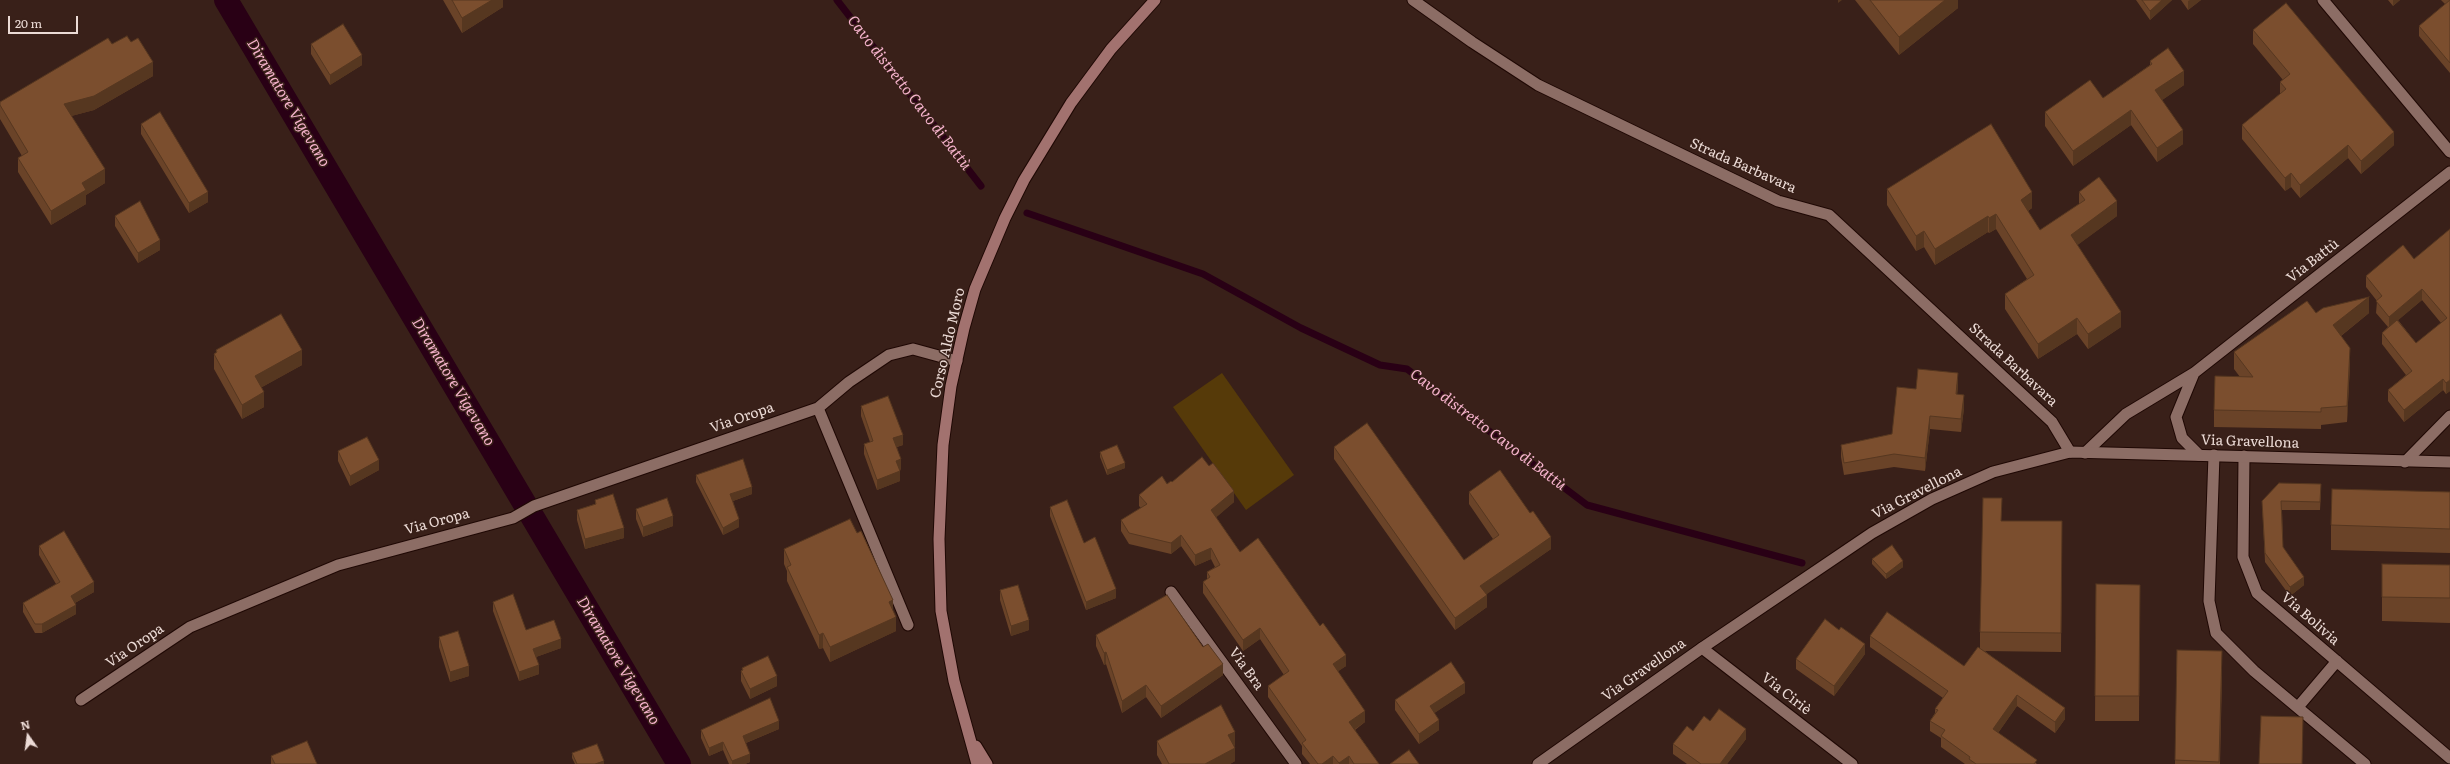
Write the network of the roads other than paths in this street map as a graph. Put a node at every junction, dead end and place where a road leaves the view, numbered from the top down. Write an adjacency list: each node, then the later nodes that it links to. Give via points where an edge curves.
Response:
1 (1165, 0): 4 (main road, Corso Aldo Moro)
2 (2323, 0): 5 (street)
3 (1415, 1): 11 (street, Strada Barbavara, via 1538,85 1778,201 1829,215 2052,422)
4 (1154, 2): 7 (main road, Corso Aldo Moro, via 1111,49 1071,103 1024,180 975,289)
5 (2450, 152)
6 (2450, 172): 8 (street, Via Battù)
7 (957, 361): 9 (street, Via Oropa, via 913,349 889,355 849,382); 24 (main road, Corso Aldo Moro, via 942,444 939,539 941,611 954,681)
8 (2194, 373): 12 (street, Via Battù, via 2126,414); 13 (street, Via Battù, via 2176,417 2182,438)
9 (818, 408): 19 (street); 22 (street, Via Oropa, via 534,506 513,518 338,565 190,627)
10 (2450, 416): 16 (street)
11 (2070, 452): 12 (street, Via Gravellona); 20 (street, Via Gravellona, via 1993,472 1932,499 1872,533)
12 (2085, 453): 13 (street, Via Gravellona)
13 (2199, 455): 14 (street, Via Gravellona)
14 (2214, 455): 15 (street, Via Gravellona); 23 (street, via 2209,601 2216,633 2254,671)
15 (2244, 456): 16 (street, Via Gravellona); 21 (street, Via Bolivia, via 2243,557 2257,593)
16 (2405, 462): 17 (street, Via Gravellona)
17 (2450, 462)
18 (1171, 592): 28 (street, Via Bra)
19 (908, 625)
20 (1702, 648): 29 (street, Via Gravellona); 30 (street, Via Ciriè)
21 (2337, 661): 23 (street); 25 (street, Via Bolivia)
22 (81, 700)
23 (2298, 708): 31 (street)
24 (971, 738): 26 (main road, Corso Aldo Moro); 27 (main road, Corso Aldo Moro)
25 (2450, 758)
26 (977, 764)
27 (987, 764)
28 (1296, 764)
29 (1538, 764)
30 (1852, 764)
31 (2365, 764)

